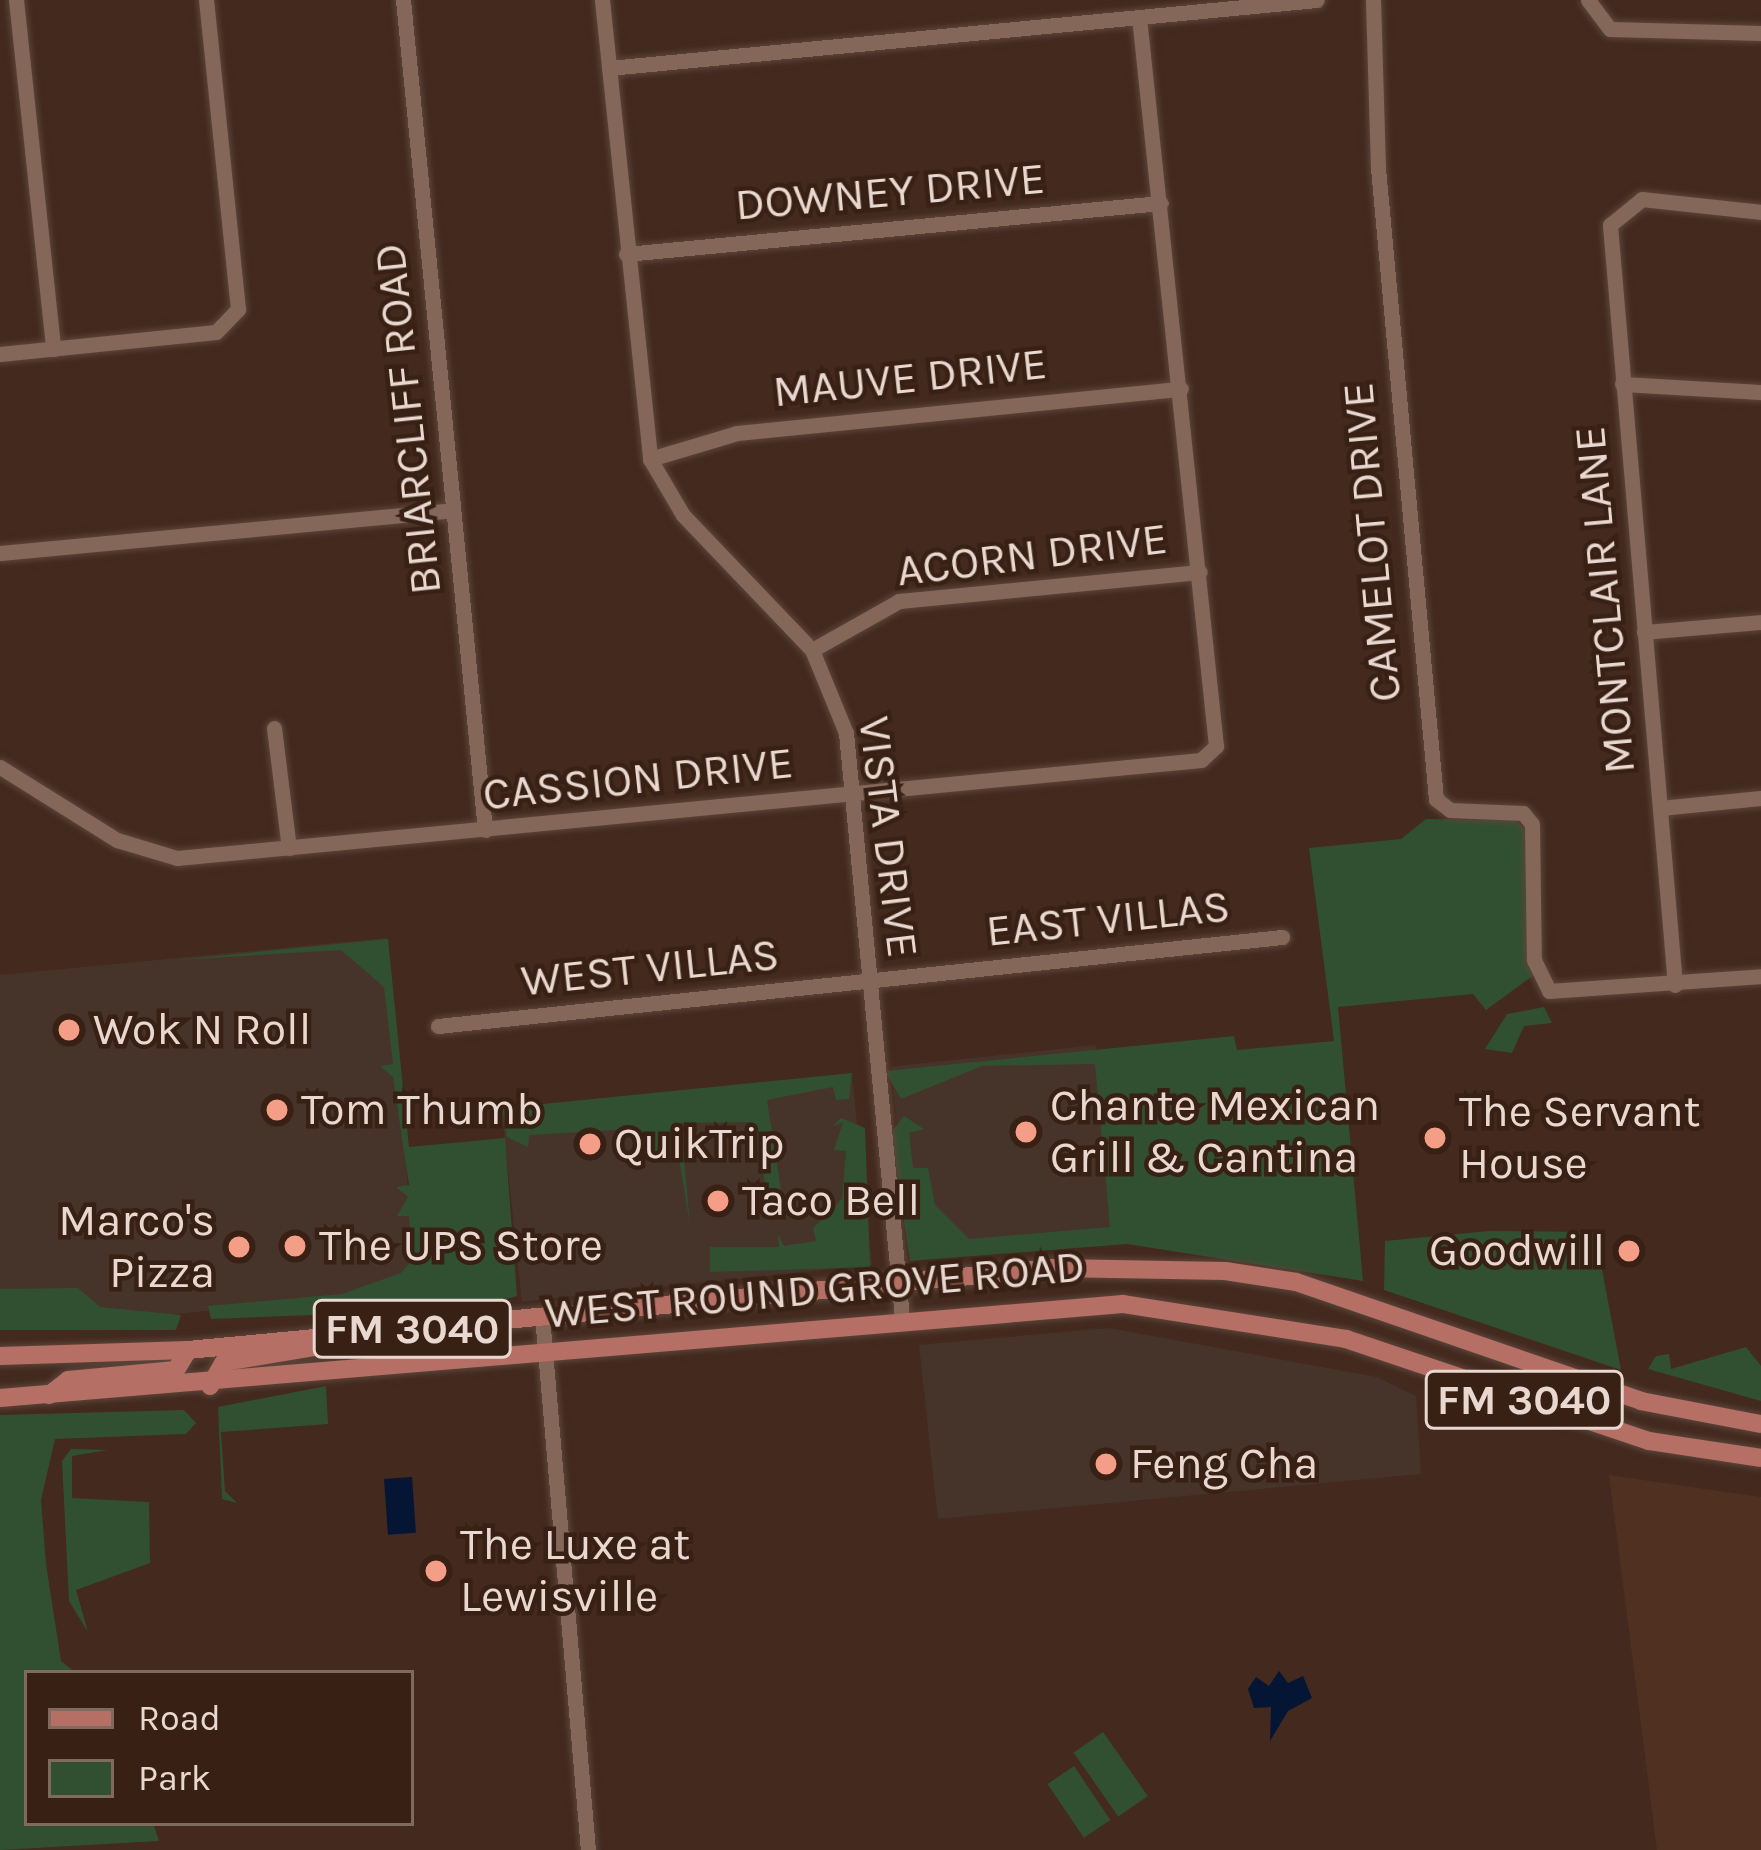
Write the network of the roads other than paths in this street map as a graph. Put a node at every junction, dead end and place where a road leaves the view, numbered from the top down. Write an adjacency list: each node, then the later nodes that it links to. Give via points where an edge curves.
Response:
1 (16, 0): 14 (street)
2 (206, 0): 14 (street, via 238,309 216,332)
3 (403, 0): 20 (street, BRIARCLIFF ROAD)
4 (602, 0): 10 (street, VISTA DRIVE)
5 (1317, 0): 8 (street)
6 (1373, 0): 36 (street, CAMELOT DRIVE, via 1429,773 1440,806 1507,809 1532,824 1534,960 1550,991)
7 (1588, 0): 9 (street, via 1596,21)
8 (1139, 17): 10 (street); 11 (street, CASSION DRIVE)
9 (1761, 34)
10 (609, 68): 13 (street, VISTA DRIVE)
11 (1161, 202): 13 (street, DOWNEY DRIVE); 17 (street, CASSION DRIVE)
12 (1761, 212): 16 (street, MONTCLAIR LANE, via 1642,199 1616,209)
13 (626, 254): 19 (street, VISTA DRIVE)
14 (53, 349): 15 (street)
15 (0, 354)
16 (1622, 384): 18 (street); 24 (street, MONTCLAIR LANE)
17 (1180, 388): 19 (street, MAUVE DRIVE, via 737,433); 22 (street, CASSION DRIVE)
18 (1761, 392)
19 (650, 459): 25 (street, VISTA DRIVE, via 683,515)
20 (453, 509): 21 (street); 31 (street, BRIARCLIFF ROAD)
21 (0, 553)
22 (1200, 572): 25 (street, ACORN DRIVE, via 898,601); 28 (street, CASSION DRIVE, via 1216,746 1201,760)
23 (1761, 622): 24 (street)
24 (1644, 632): 30 (street, MONTCLAIR LANE)
25 (812, 650): 28 (street, VISTA DRIVE, via 846,733)
26 (274, 728): 32 (street)
27 (0, 767): 32 (street, CASSION DRIVE, via 160,855)
28 (852, 794): 31 (street, CASSION DRIVE); 35 (street, VISTA DRIVE)
29 (1761, 798): 30 (street)
30 (1660, 808): 36 (street, MONTCLAIR LANE)
31 (485, 830): 32 (street, CASSION DRIVE)
32 (289, 848)
33 (1282, 937): 35 (street, EAST VILLAS)
34 (1761, 976): 36 (street)
35 (870, 981): 37 (street, WEST VILLAS); 38 (street, VISTA DRIVE)
36 (1675, 985)
37 (438, 1026)
38 (899, 1283): 39 (main road, WEST ROUND GROVE ROAD / FM 3040); 40 (street, VISTA DRIVE); 48 (main road, WEST ROUND GROVE ROAD / FM 3040, via 1056,1268 1296,1282 1641,1401)
39 (542, 1316): 41 (main road, WEST ROUND GROVE ROAD / FM 3040); 43 (street)
40 (902, 1318): 43 (main road, WEST ROUND GROVE ROAD / FM 3040); 49 (main road, WEST ROUND GROVE ROAD / FM 3040, via 1049,1303 1268,1320 1649,1441)
41 (361, 1334): 42 (main road, WEST ROUND GROVE ROAD / FM 3040); 45 (main road, via 311,1353 224,1363)
42 (188, 1350): 44 (main road, WEST ROUND GROVE ROAD / FM 3040); 46 (main road, via 176,1370 68,1380)
43 (548, 1352): 45 (main road, WEST ROUND GROVE ROAD / FM 3040); 50 (street)
44 (0, 1356)
45 (210, 1386): 46 (main road, WEST ROUND GROVE ROAD / FM 3040)
46 (50, 1395): 47 (main road, WEST ROUND GROVE ROAD / FM 3040)
47 (0, 1398)
48 (1761, 1424)
49 (1761, 1458)
50 (588, 1850)

